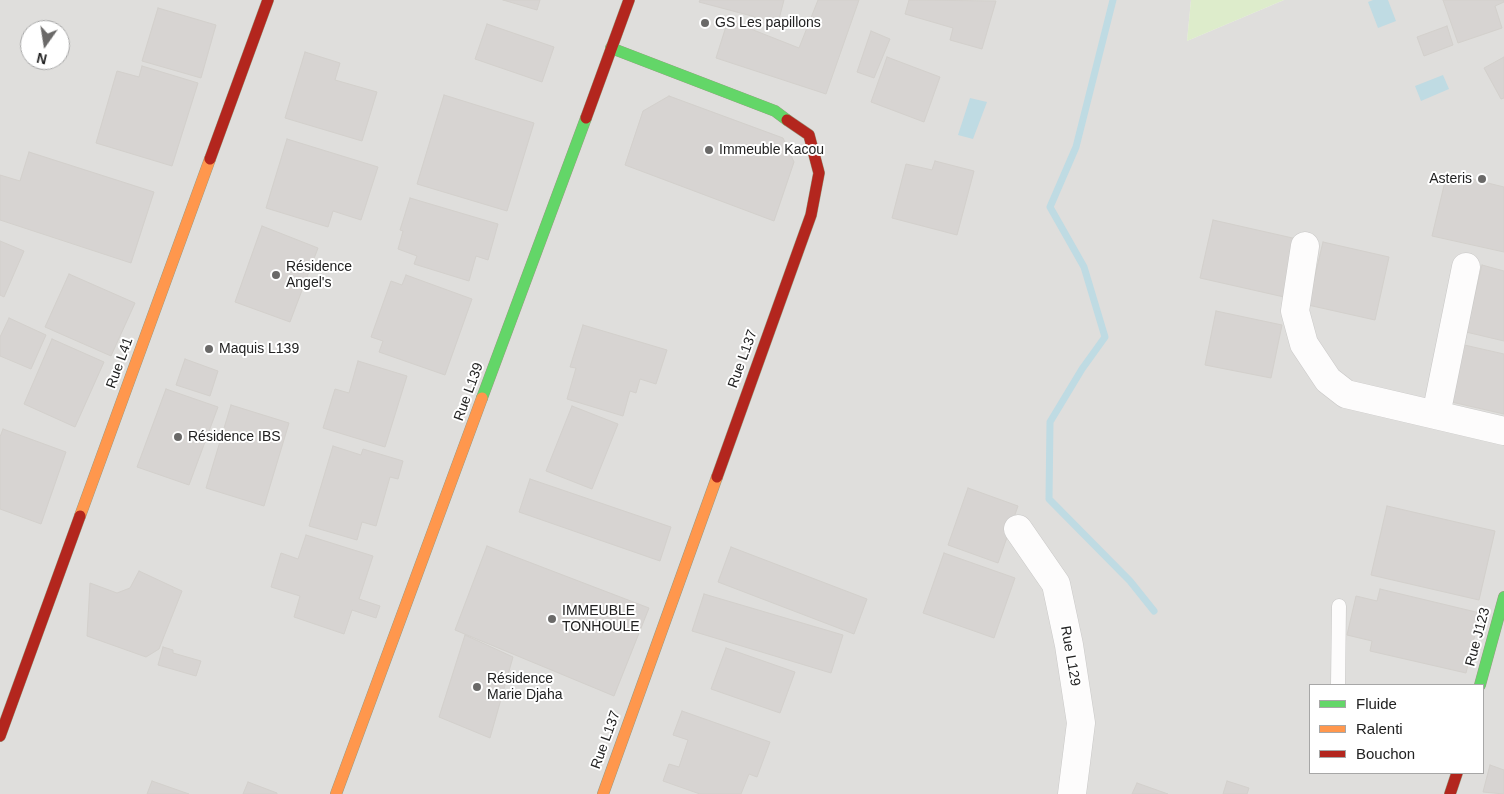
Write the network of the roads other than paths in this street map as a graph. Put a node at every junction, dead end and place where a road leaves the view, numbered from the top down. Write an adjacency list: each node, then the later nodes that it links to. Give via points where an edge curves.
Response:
1 (268, 0): 13 (street, Rue L41)
2 (629, 0): 3 (street, Rue L139)
3 (611, 48): 15 (street, Rue L139); 16 (street, Rue L137, via 775,111 809,134 819,173 811,215)
4 (1305, 246): 6 (street, via 1294,311 1304,344 1328,380 1346,394)
5 (1466, 267): 6 (street)
6 (1436, 415): 7 (street)
7 (1504, 431)
8 (1018, 529): 17 (street, Rue L129, via 1056,584 1070,644 1081,723)
9 (1504, 597): 12 (street, Rue J123)
10 (1339, 606): 11 (lane)
11 (1338, 684)
12 (1480, 684)
13 (0, 736)
14 (1457, 774): 18 (street)
15 (336, 794)
16 (603, 794)
17 (1072, 794)
18 (1450, 794)

